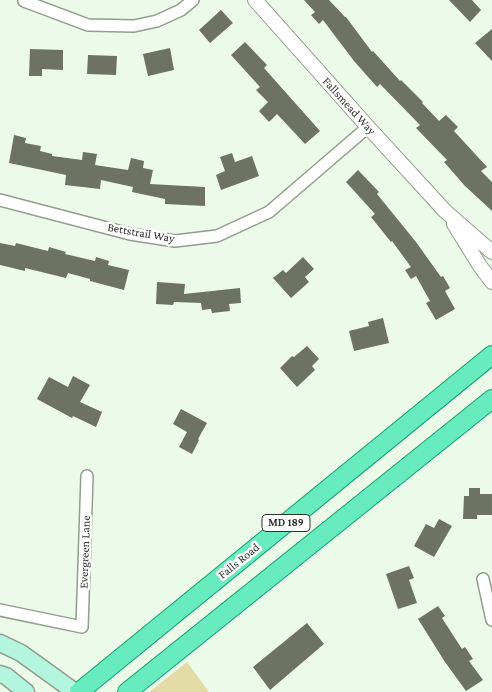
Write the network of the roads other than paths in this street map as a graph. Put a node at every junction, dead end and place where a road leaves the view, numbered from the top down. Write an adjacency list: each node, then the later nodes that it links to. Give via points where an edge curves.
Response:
1 (193, 0): 3 (street, via 181,10 134,26 88,25)
2 (255, 0): 4 (street, Fallsmead Way)
3 (24, 1)
4 (368, 127): 5 (street, Bettstrail Way, via 269,212 217,236 175,241 130,234); 6 (street, Fallsmead Way)
5 (0, 200)
6 (445, 211): 7 (street, Fallsmead Way); 8 (street, Fallsmead Way)
7 (492, 252)
8 (492, 282)
9 (492, 355): 19 (main road, Falls Road / MD 189)
10 (492, 399): 20 (main road, MD 189)
11 (87, 476): 13 (street, Evergreen Lane, via 82,628)
12 (483, 579): 14 (street)
13 (0, 610)
14 (492, 620)
15 (0, 643): 18 (main road, via 21,653)
16 (0, 674): 17 (main road)
17 (26, 692)
18 (74, 692)
19 (79, 692)
20 (127, 692)

